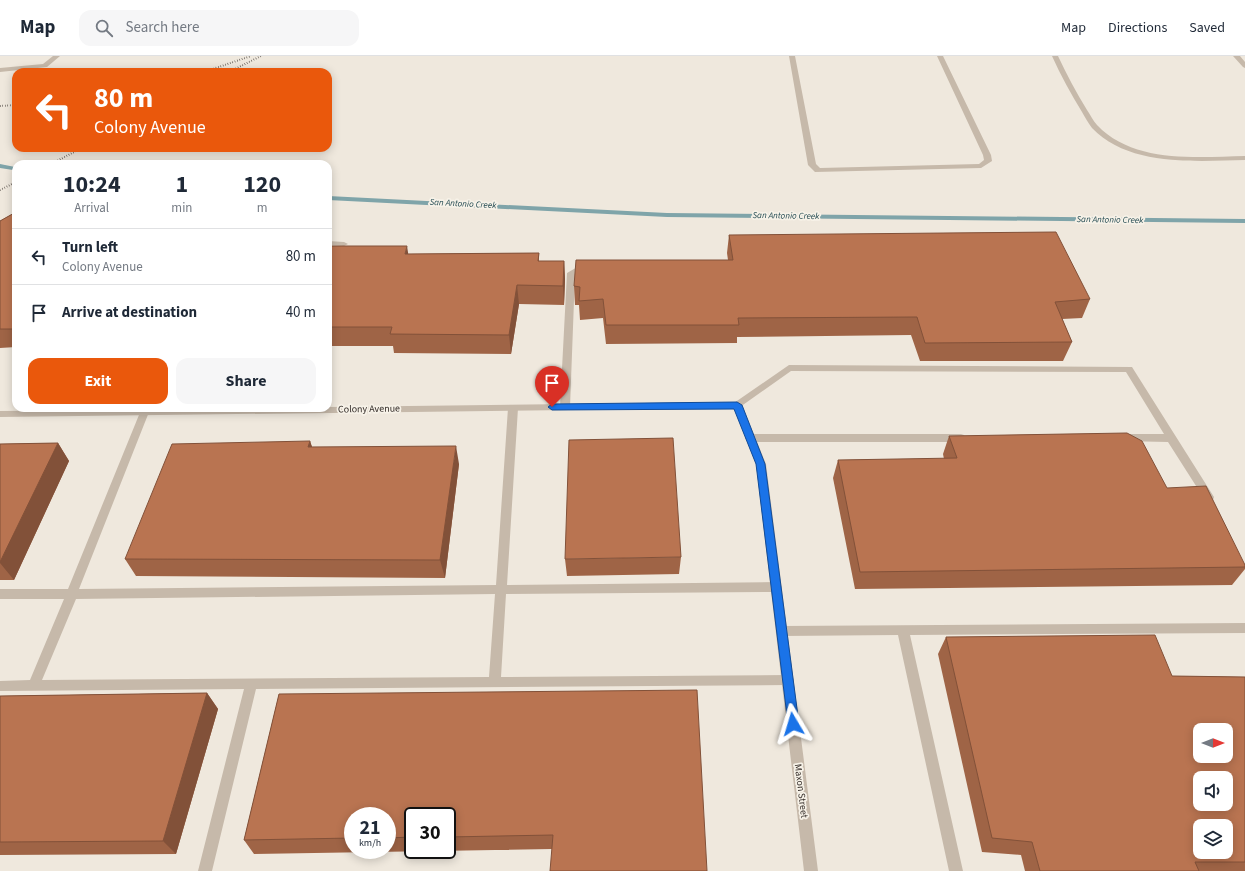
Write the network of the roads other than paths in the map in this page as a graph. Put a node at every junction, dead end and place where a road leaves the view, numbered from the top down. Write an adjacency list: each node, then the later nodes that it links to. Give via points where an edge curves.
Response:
1 (57, 56): 7 (street, via 45,66)
2 (792, 56): 3 (street, via 812,165 818,170 981,166 988,161 986,155)
3 (940, 56)
4 (1055, 56): 10 (street, via 1069,86 1094,126 1113,141 1142,153 1182,159)
5 (1236, 56): 6 (street)
6 (1245, 66)
7 (22, 68)
8 (12, 69): 9 (street)
9 (0, 70)
10 (1245, 158)
11 (332, 243): 12 (street)
12 (344, 244)
13 (595, 261): 15 (street, via 571,273)
14 (737, 405): 15 (street, Colony Avenue); 20 (street, Maxon Street); 23 (street, via 789,368 1129,369)
15 (565, 407): 16 (street, Colony Avenue)
16 (513, 408): 17 (street, Colony Avenue); 26 (street)
17 (332, 409)
18 (144, 412): 19 (street, Colony Avenue); 28 (street)
19 (0, 414)
20 (750, 438): 21 (street); 25 (street, Maxon Street, via 761,464)
21 (972, 438)
22 (1115, 438): 23 (street)
23 (1171, 438): 24 (street)
24 (1213, 503)
25 (776, 587): 26 (street); 30 (street, Maxon Street)
26 (501, 590): 28 (street); 33 (street)
27 (0, 594): 28 (street)
28 (72, 594): 36 (street)
29 (1245, 628): 31 (street)
30 (782, 630): 31 (street); 32 (street, Maxon Street)
31 (903, 630): 39 (street)
32 (788, 680): 33 (street); 38 (street, Maxon Street)
33 (495, 683): 34 (street)
34 (251, 685): 36 (street); 37 (street)
35 (0, 686): 36 (street)
36 (34, 686)
37 (205, 871)
38 (812, 871)
39 (956, 871)

